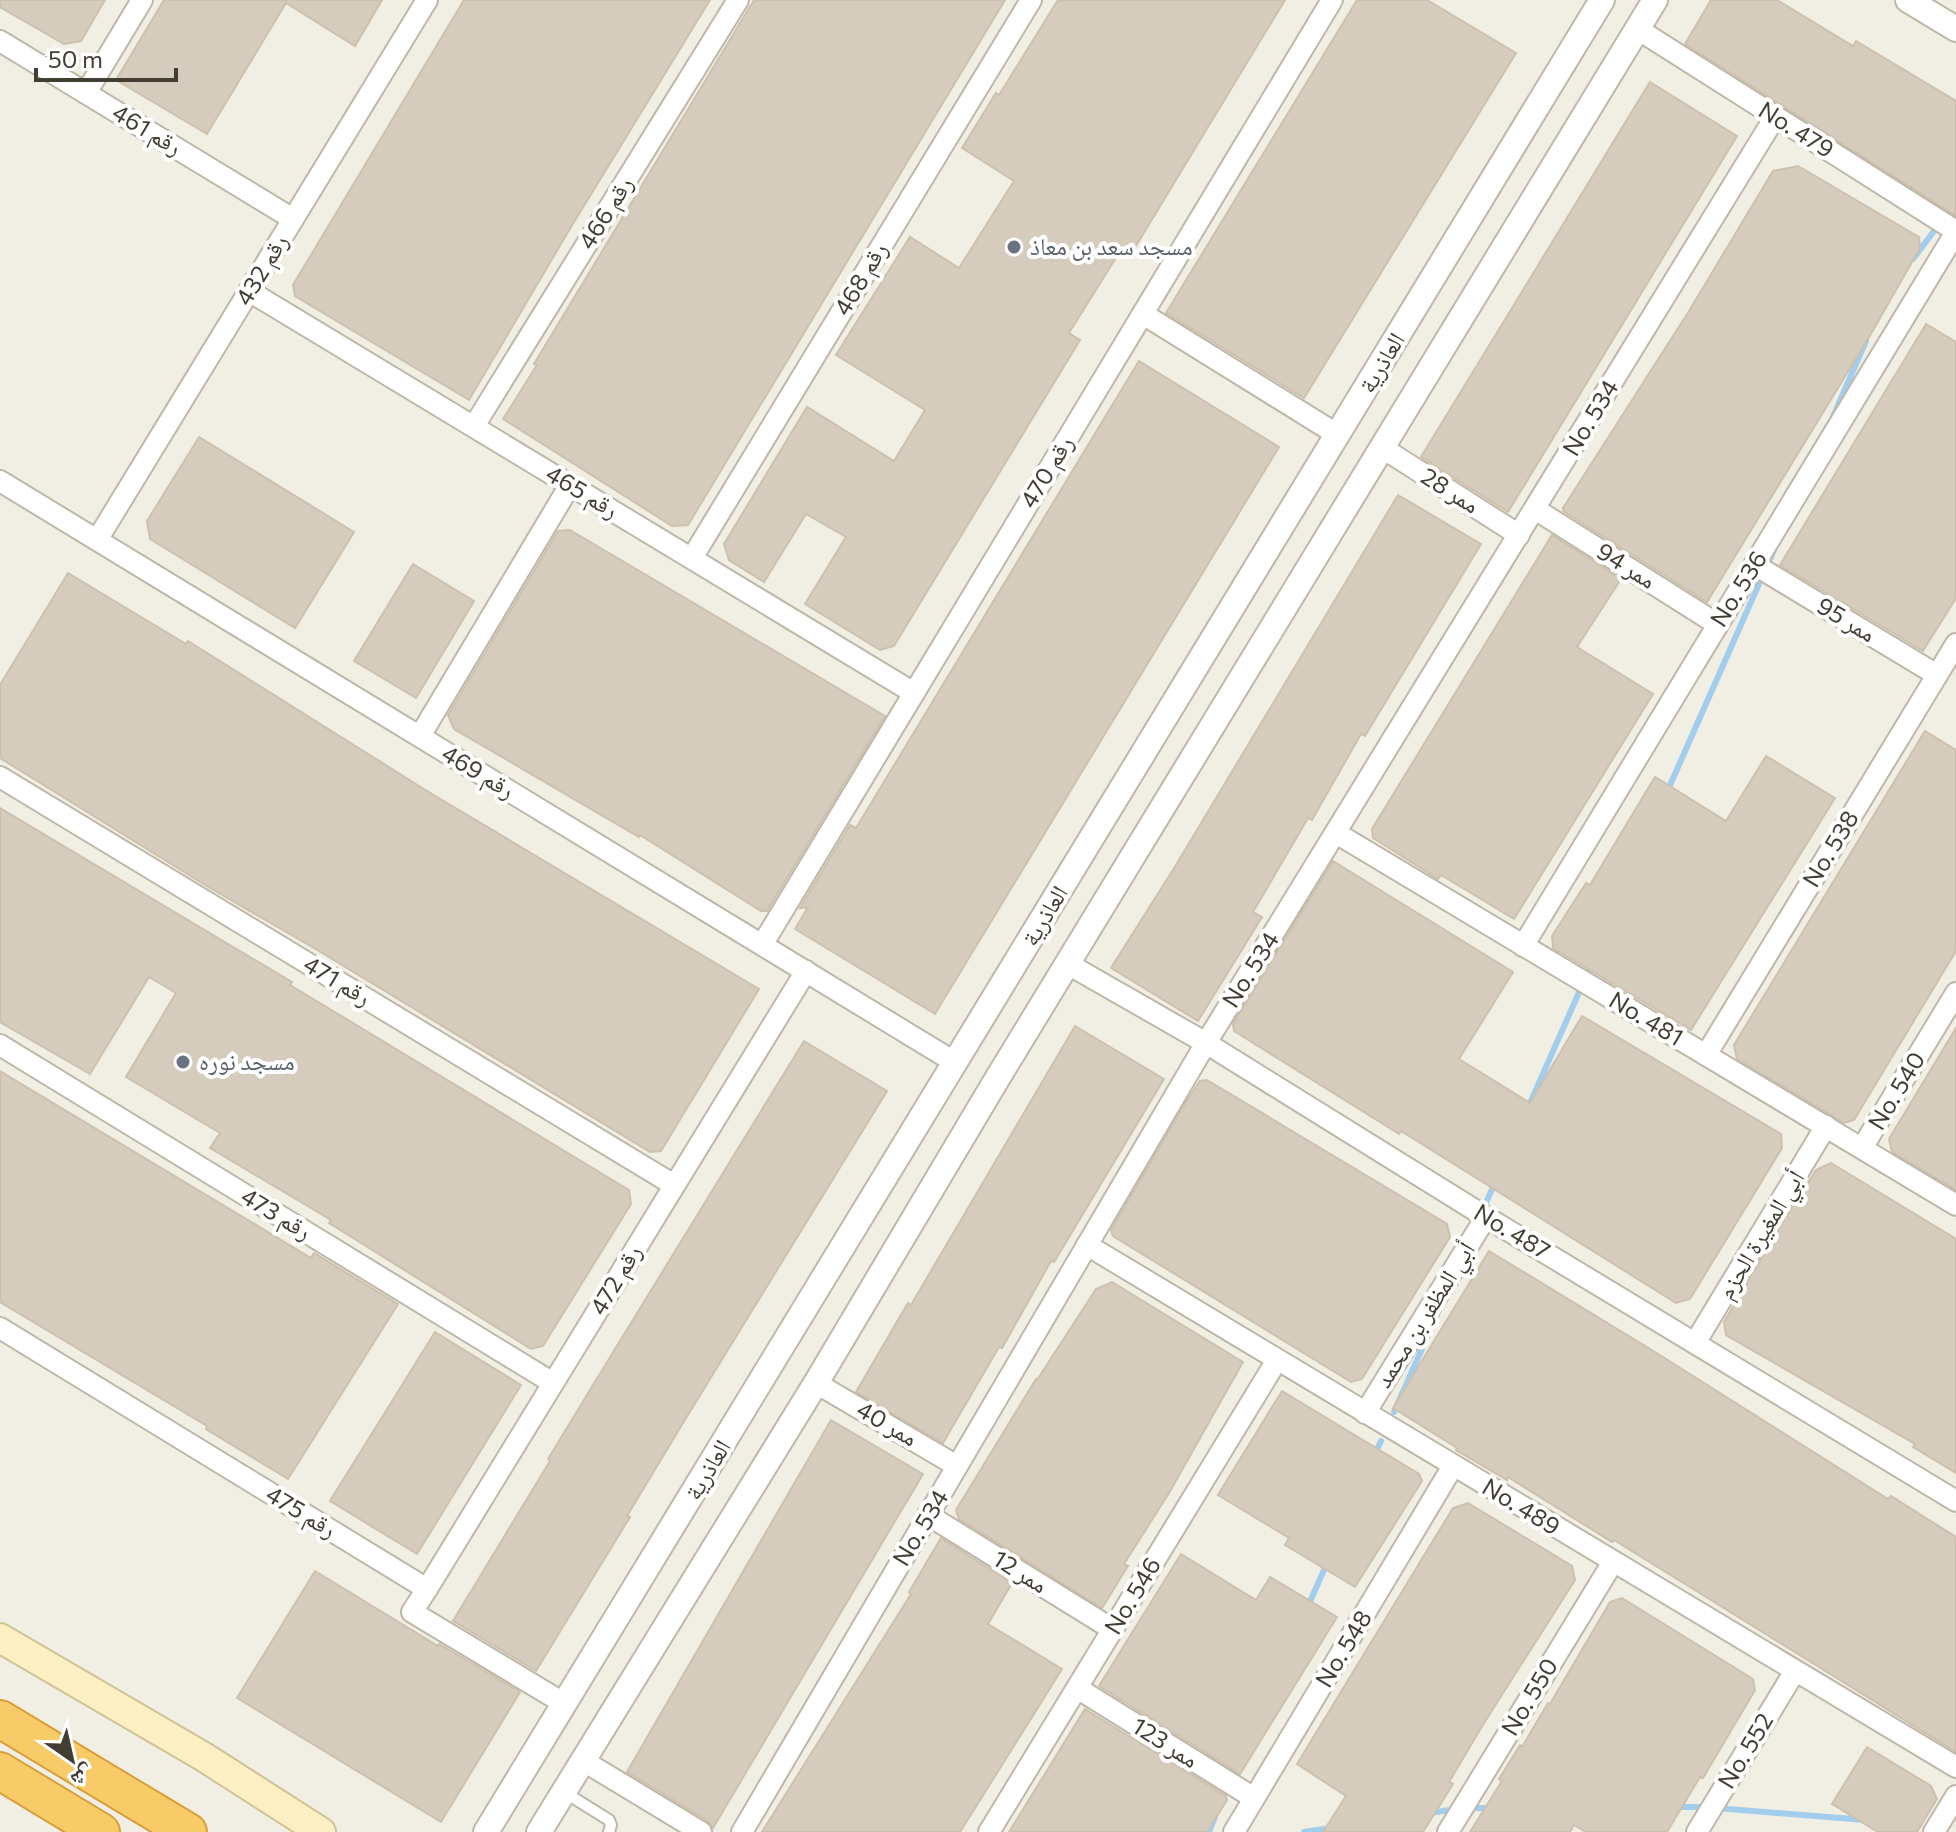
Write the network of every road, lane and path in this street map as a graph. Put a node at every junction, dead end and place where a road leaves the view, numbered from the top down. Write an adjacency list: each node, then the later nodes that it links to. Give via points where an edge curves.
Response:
1 (142, 0): 12 (street)
2 (427, 0): 15 (street, رقم 432)
3 (738, 0): 20 (street, رقم 466)
4 (1031, 0): 28 (street, رقم 468)
5 (1332, 0): 19 (street, رقم 470)
6 (1602, 0): 14 (street, العاذرية)
7 (1655, 0): 9 (street, العاذرية)
8 (1908, 0): 10 (street)
9 (1636, 28): 13 (street, No. 479); 17 (street, العاذرية)
10 (1956, 29)
11 (0, 41): 12 (street, رقم 461)
12 (86, 93): 15 (street, رقم 461)
13 (1775, 117): 16 (street, No. 479); 25 (street, No. 534)
14 (1472, 216): 17 (street); 21 (street, العاذرية)
15 (293, 219): 18 (street, رقم 432)
16 (1956, 232): 29 (street, No. 536)
17 (1506, 242): 22 (street, العاذرية)
18 (249, 291): 20 (street, رقم 465); 27 (street, رقم 432)
19 (1143, 314): 21 (street); 33 (street, رقم 470)
20 (474, 426): 24 (street, رقم 465)
21 (1338, 435): 45 (street, العاذرية)
22 (1381, 447): 26 (street, ممر 28); 39 (street, العاذرية)
23 (1, 482): 27 (street, رقم 469)
24 (570, 485): 28 (street, رقم 465); 34 (street)
25 (1535, 509): 26 (street, No. 534); 30 (street, ممر 94)
26 (1519, 535): 36 (street, No. 534)
27 (97, 540): 34 (street, رقم 469)
28 (692, 558): 33 (street, رقم 465)
29 (1755, 565): 30 (street, No. 536); 32 (street, ممر 95)
30 (1717, 624): 38 (street, No. 536)
31 (1956, 644): 32 (street, No. 538)
32 (1937, 675): 44 (street, No. 538)
33 (914, 693): 37 (street, رقم 470)
34 (420, 736): 37 (street, رقم 469)
35 (0, 777): 49 (street, رقم 471)
36 (1336, 833): 38 (street, No. 481); 42 (street, No. 534)
37 (762, 945): 40 (street, رقم 469)
38 (1523, 946): 44 (street, No. 481)
39 (1068, 964): 42 (street, No. 487); 46 (street, العاذرية)
40 (806, 971): 45 (street, رقم 469); 49 (street, رقم 472)
41 (1956, 993): 48 (street, No. 540)
42 (1206, 1043): 51 (street, No. 487); 52 (street, No. 534)
43 (0, 1045): 56 (street, رقم 473)
44 (1706, 1055): 47 (street, No. 481)
45 (958, 1060): 46 (street); 69 (street, العاذرية)
46 (997, 1079): 57 (street, العاذرية)
47 (1826, 1126): 48 (street, No. 481); 54 (street, أبي المغيرة الحزم)
48 (1862, 1148): 50 (street, No. 481)
49 (674, 1185): 56 (street, رقم 472)
50 (1956, 1205)
51 (1486, 1217): 54 (street, No. 487); 58 (street, أبي المظفر بن محمد)
52 (1087, 1245): 55 (street, No. 489); 59 (street, No. 534)
53 (0, 1328): 64 (street, رقم 475)
54 (1695, 1343): 61 (street, No. 487)
55 (1277, 1360): 58 (street, No. 489); 65 (street, No. 546)
56 (553, 1383): 64 (street, رقم 472)
57 (816, 1383): 59 (street, ممر 40); 71 (street, العاذرية)
58 (1365, 1413): 60 (street, No. 489)
59 (957, 1466): 62 (street, No. 534)
60 (1453, 1466): 63 (street, No. 489); 77 (street, No. 548)
61 (1956, 1501)
62 (928, 1515): 65 (street, ممر 12); 85 (street, No. 534)
63 (1613, 1562): 67 (street, No. 489); 88 (street, No. 550)
64 (427, 1589): 69 (street, via 412,1612)
65 (1112, 1629): 68 (street, No. 546)
66 (0, 1638): 81 (main road)
67 (1795, 1671): 72 (street, No. 489); 89 (street, No. 552)
68 (1077, 1688): 77 (street, ممر 123); 86 (street, No. 546)
69 (565, 1704): 79 (street, العاذرية)
70 (0, 1719): 80 (highway)
71 (582, 1760): 75 (street, العاذرية); 84 (street)
72 (1956, 1767)
73 (0, 1771): 78 (highway)
74 (0, 1786): 78 (highway)
75 (564, 1792): 82 (street, العاذرية); 83 (lane, via 609,1820)
76 (1956, 1796): 90 (street)
77 (1254, 1798): 87 (street, No. 548)
78 (90, 1825)
79 (491, 1828)
80 (188, 1832)
81 (321, 1832)
82 (539, 1832)
83 (609, 1832)
84 (701, 1832)
85 (742, 1832)
86 (989, 1832)
87 (1234, 1832)
88 (1448, 1832)
89 (1697, 1832)
90 (1934, 1832)

